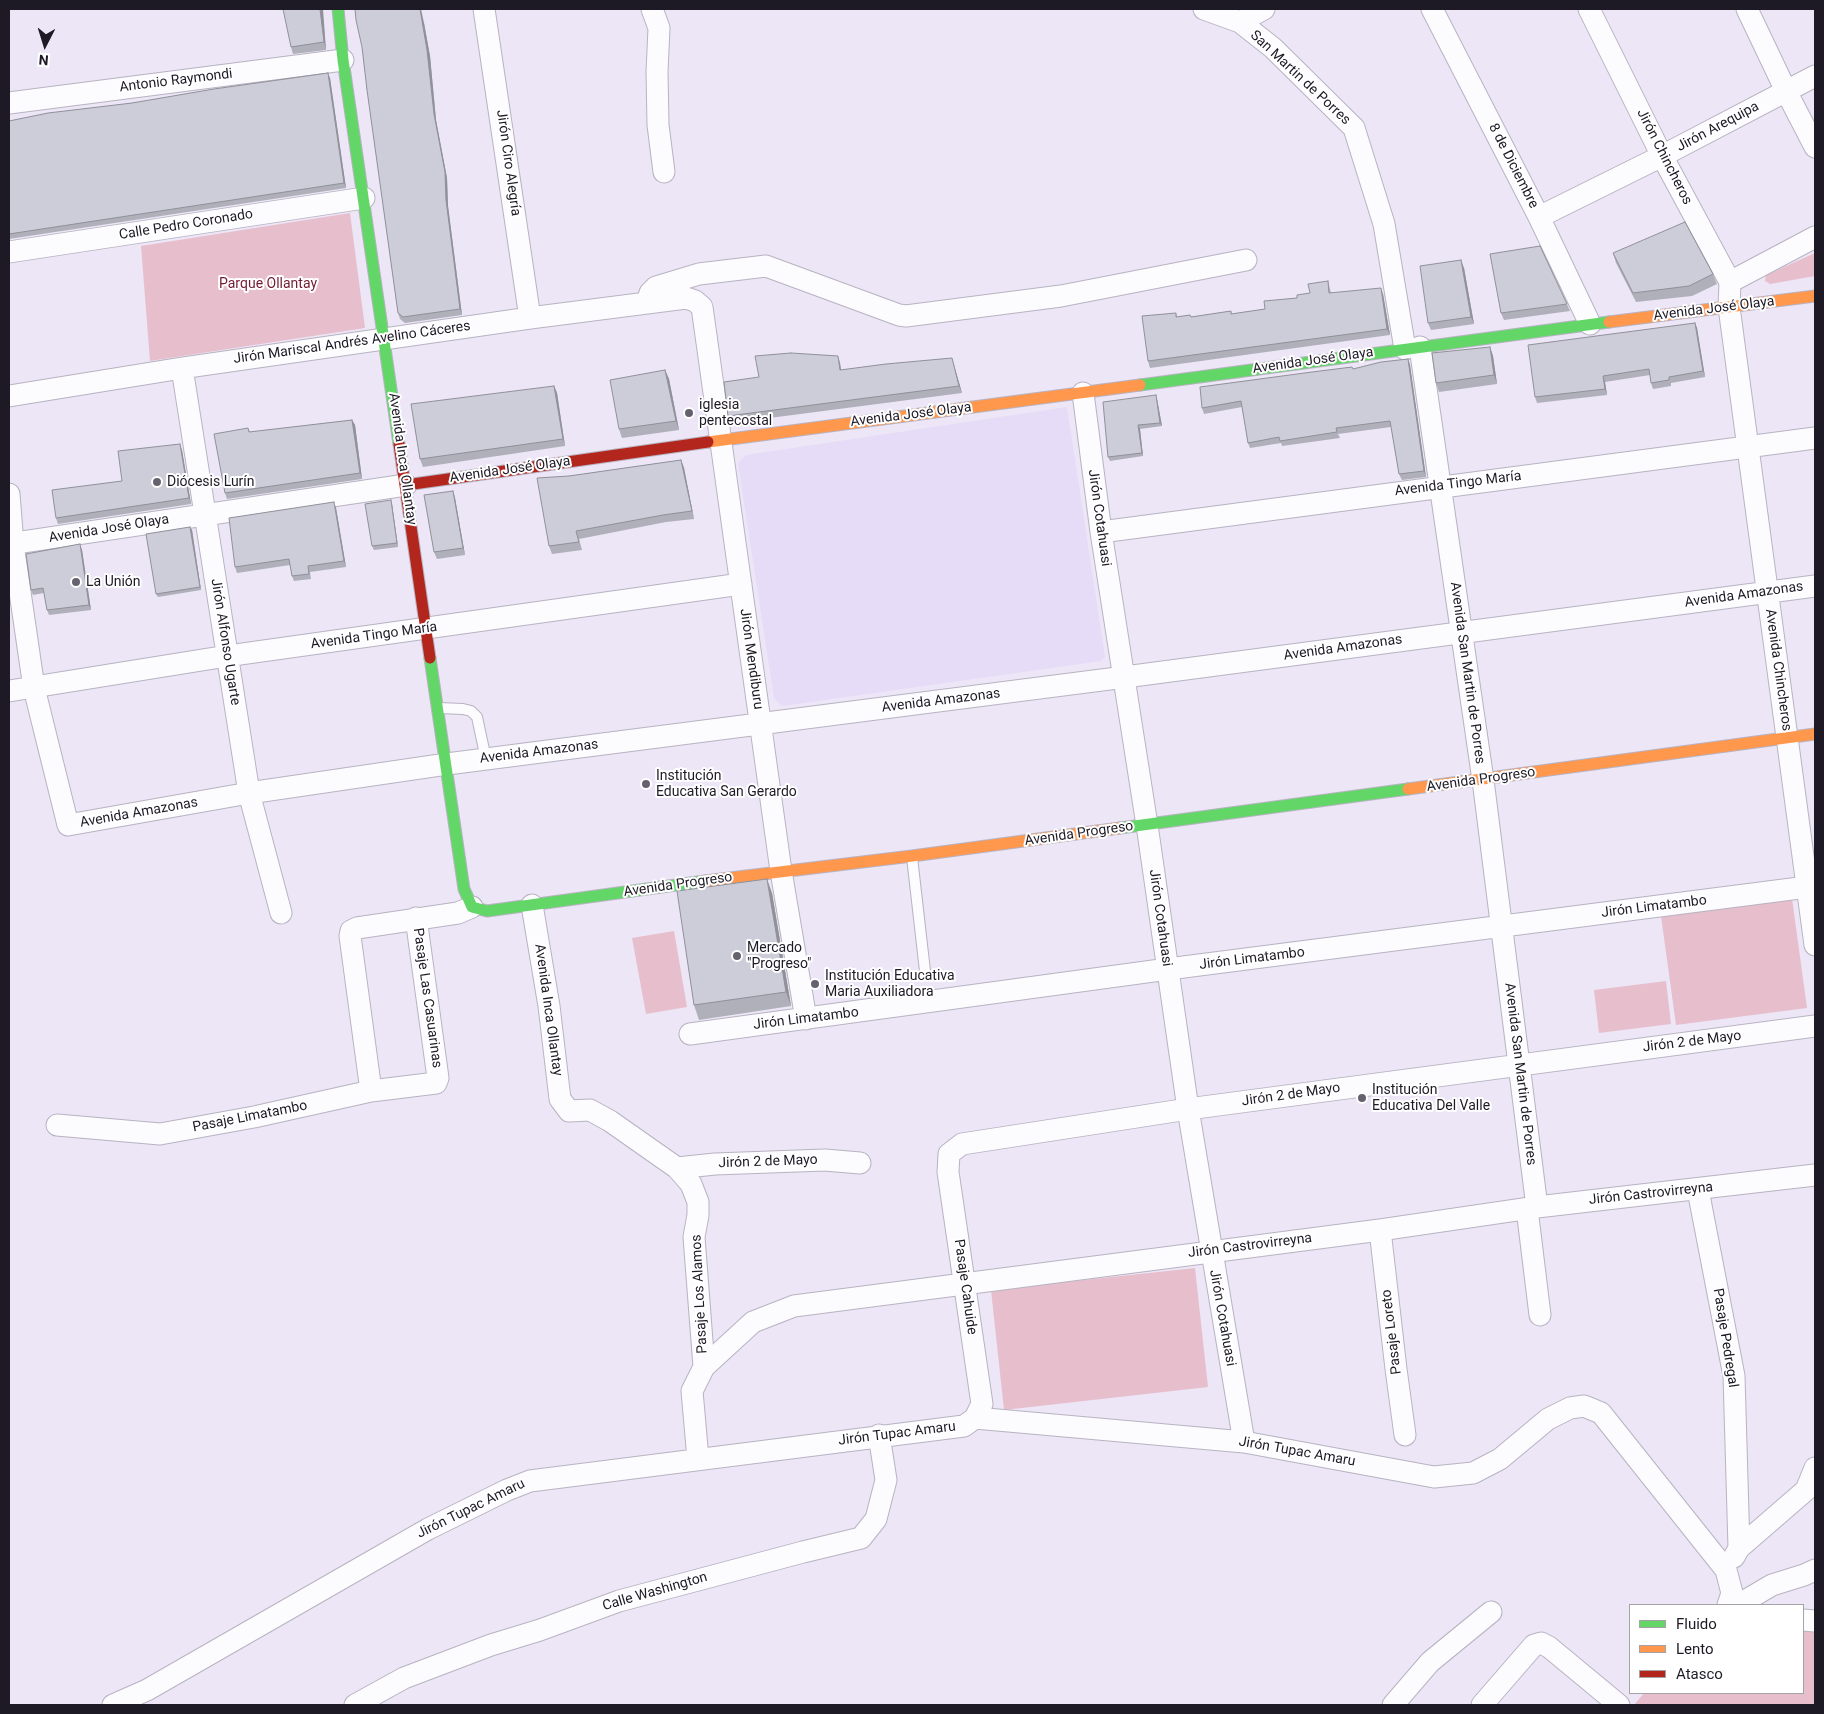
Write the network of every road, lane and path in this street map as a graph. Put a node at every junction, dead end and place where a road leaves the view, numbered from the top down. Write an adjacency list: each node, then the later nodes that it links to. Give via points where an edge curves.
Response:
1 (338, 9): 10 (street, Avenida Inca Ollantay)
2 (484, 9): 27 (street, Jirón Ciro Alegría)
3 (652, 9): 16 (street, via 659,28 658,124)
4 (1204, 9): 9 (street, San Martin de Porres)
5 (1264, 9): 9 (street)
6 (1432, 9): 18 (street, 8 de Diciembre)
7 (1589, 9): 15 (street, Jirón Chincheros)
8 (1747, 9): 12 (street)
9 (1240, 22): 30 (street, San Martin de Porres, via 1273,48 1354,128 1384,224)
10 (344, 60): 13 (street, Antonio Raymondi); 17 (street, Avenida Inca Ollantay)
11 (1815, 76): 12 (street, Jirón Arequipa)
12 (1786, 91): 14 (street); 15 (street, Jirón Arequipa)
13 (9, 103)
14 (1815, 147)
15 (1662, 156): 18 (street, Jirón Arequipa); 22 (street, Jirón Chincheros)
16 (664, 172)
17 (364, 198): 20 (street, Calle Pedro Coronado); 29 (street, Avenida Inca Ollantay)
18 (1539, 217): 28 (street, 8 de Diciembre)
19 (1815, 237): 22 (street)
20 (9, 252)
21 (1246, 260): 25 (street, via 1061,296 906,316 766,266 699,274 656,286)
22 (1730, 282): 26 (street)
23 (1815, 296): 26 (street, Avenida José Olaya)
24 (695, 301): 25 (street, Jirón Mariscal Andrés Avelino Cáceres, via 686,298); 35 (street, Jirón Mendiburu, via 702,307)
25 (647, 302): 27 (street, Jirón Mariscal Andrés Avelino Cáceres)
26 (1729, 307): 28 (street, Avenida José Olaya); 36 (street, Avenida Chincheros)
27 (530, 318): 29 (street, Jirón Mariscal Andrés Avelino Cáceres)
28 (1590, 324): 30 (street, Avenida José Olaya)
29 (384, 338): 31 (street, Jirón Mariscal Andrés Avelino Cáceres); 37 (street, Avenida Inca Ollantay)
30 (1414, 357): 32 (street, Avenida José Olaya); 38 (street, Avenida San Martin de Porres, via 1432,466)
31 (182, 368): 33 (street, Jirón Mariscal Andrés Avelino Cáceres); 40 (street, Jirón Alfonso Ugarte)
32 (1083, 393): 35 (street, Avenida José Olaya); 41 (street, Jirón Cotahuasi)
33 (9, 396)
34 (1815, 438): 36 (street, Avenida Tingo María)
35 (720, 440): 37 (street, Avenida José Olaya); 43 (street, Jirón Mendiburu)
36 (1748, 447): 38 (street, Avenida Tingo María); 45 (street, Avenida Chincheros)
37 (406, 485): 40 (street, Avenida José Olaya); 46 (street, Avenida Inca Ollantay)
38 (1428, 486): 41 (street, Avenida Tingo María); 47 (street, Avenida San Martin de Porres)
39 (9, 494): 42 (street)
40 (205, 515): 42 (street, Avenida José Olaya); 48 (street, Jirón Alfonso Ugarte)
41 (1100, 532): 49 (street, Jirón Cotahuasi)
42 (11, 544): 50 (street)
43 (741, 584): 46 (street, Avenida Tingo María); 53 (street, Jirón Mendiburu)
44 (1815, 586): 45 (street, Avenida Amazonas)
45 (1768, 592): 47 (street, Avenida Amazonas); 55 (street, Avenida Chincheros)
46 (426, 628): 48 (street, Avenida Tingo María); 52 (street, Avenida Inca Ollantay)
47 (1462, 632): 49 (street, Avenida Amazonas); 58 (street, Avenida San Martin de Porres)
48 (228, 656): 50 (street, Avenida Tingo María); 59 (street, Jirón Alfonso Ugarte)
49 (1125, 677): 53 (street, Avenida Amazonas); 60 (street, Jirón Cotahuasi)
50 (34, 688): 51 (street, Avenida Tingo María); 59 (street, Avenida Amazonas, via 68,825)
51 (9, 691)
52 (438, 708): 56 (lane, via 463,709 477,717); 57 (street, Avenida Inca Ollantay)
53 (760, 724): 56 (street, Avenida Amazonas); 62 (street, Jirón Mendiburu)
54 (1815, 734): 55 (street, Avenida Progreso)
55 (1787, 738): 58 (street, Avenida Progreso); 63 (street, Avenida Chincheros)
56 (486, 759): 57 (street, Avenida Amazonas)
57 (447, 764): 59 (street, Avenida Amazonas); 65 (street, Avenida Inca Ollantay, via 464,890)
58 (1483, 780): 60 (street, Avenida Progreso); 68 (street, Avenida San Martin de Porres)
59 (249, 793): 66 (street, Jirón Alfonso Ugarte)
60 (1147, 825): 61 (street, Avenida Progreso); 70 (street, Jirón Cotahuasi)
61 (912, 856): 62 (street, Avenida Progreso); 71 (lane)
62 (781, 871): 64 (street, Avenida Progreso); 72 (street, Jirón Mendiburu)
63 (1812, 887): 68 (street, Jirón Limatambo); 69 (street, Avenida Chincheros)
64 (532, 905): 65 (street, Avenida Progreso, via 487,911); 79 (street, Avenida Inca Ollantay, via 560,1099)
65 (472, 907): 67 (street, Avenida Progreso, via 458,913)
66 (280, 913)
67 (416, 918): 76 (street, Pasaje Las Casuarinas); 77 (street, Avenida Progreso, via 351,931)
68 (1501, 927): 70 (street, Jirón Limatambo); 75 (street, Avenida San Martin de Porres)
69 (1815, 945)
70 (1168, 969): 72 (street, Jirón Limatambo); 78 (street, Jirón Cotahuasi)
71 (925, 971)
72 (806, 1019): 74 (street, Jirón Limatambo)
73 (1815, 1026): 75 (street, Jirón 2 de Mayo)
74 (690, 1034)
75 (1519, 1065): 78 (street, Jirón 2 de Mayo); 86 (street, Avenida San Martin de Porres)
76 (438, 1078): 77 (street, Pasaje Limatambo, via 436,1083 429,1085)
77 (371, 1091): 80 (street, Pasaje Limatambo, via 160,1134)
78 (1188, 1109): 81 (street, Jirón 2 de Mayo, via 962,1144); 88 (street, Jirón Cotahuasi)
79 (569, 1112): 83 (street, Pasaje Los Alamos, via 590,1110)
80 (57, 1125)
81 (949, 1154): 89 (street, Pasaje Cahuide, via 948,1172)
82 (860, 1163): 83 (street, Jirón 2 de Mayo, via 825,1160)
83 (677, 1168): 91 (street, Pasaje Los Alamos, via 691,1184 698,1202 694,1237)
84 (1815, 1175): 85 (street, Jirón Castrovirreyna)
85 (1698, 1190): 86 (street, Jirón Castrovirreyna); 98 (street, Pasaje Pedregal, via 1734,1376)
86 (1532, 1208): 87 (street, Jirón Castrovirreyna); 90 (street, Avenida San Martin de Porres)
87 (1380, 1230): 88 (street, Jirón Castrovirreyna); 93 (street, Pasaje Loreto)
88 (1211, 1251): 89 (street, Jirón Castrovirreyna); 95 (street, Jirón Cotahuasi)
89 (964, 1284): 91 (street, Jirón Castrovirreyna, via 794,1306 753,1322); 92 (street, Pasaje Cahuide, via 982,1404)
90 (1540, 1315)
91 (704, 1367): 96 (street, Pasaje Los Alamos, via 692,1391)
92 (975, 1418): 94 (street, Jirón Tupac Amaru, via 964,1426); 95 (street, Jirón Tupac Amaru)
93 (1405, 1435)
94 (879, 1436): 96 (street, Jirón Tupac Amaru); 106 (street, Calle Washington, via 886,1480 876,1520 861,1538 619,1601 404,1678)
95 (1244, 1442): 99 (street, Jirón Tupac Amaru, via 1434,1477 1473,1473 1500,1459 1548,1419 1570,1408 1584,1406 1601,1413)
96 (698, 1459): 105 (street, Jirón Tupac Amaru, via 530,1481 507,1490 428,1529 147,1690)
97 (1815, 1468): 98 (street, via 1806,1490)
98 (1739, 1548): 99 (street)
99 (1726, 1570): 101 (street, via 1732,1593)
100 (1815, 1570): 102 (street, via 1772,1585)
101 (1728, 1604)
102 (1740, 1604)
103 (1491, 1612): 107 (street, via 1430,1662)
104 (1632, 1694): 109 (street)
105 (113, 1705)
106 (355, 1705)
107 (1393, 1705)
108 (1482, 1705): 109 (street, via 1534,1645 1541,1644)
109 (1621, 1705)

